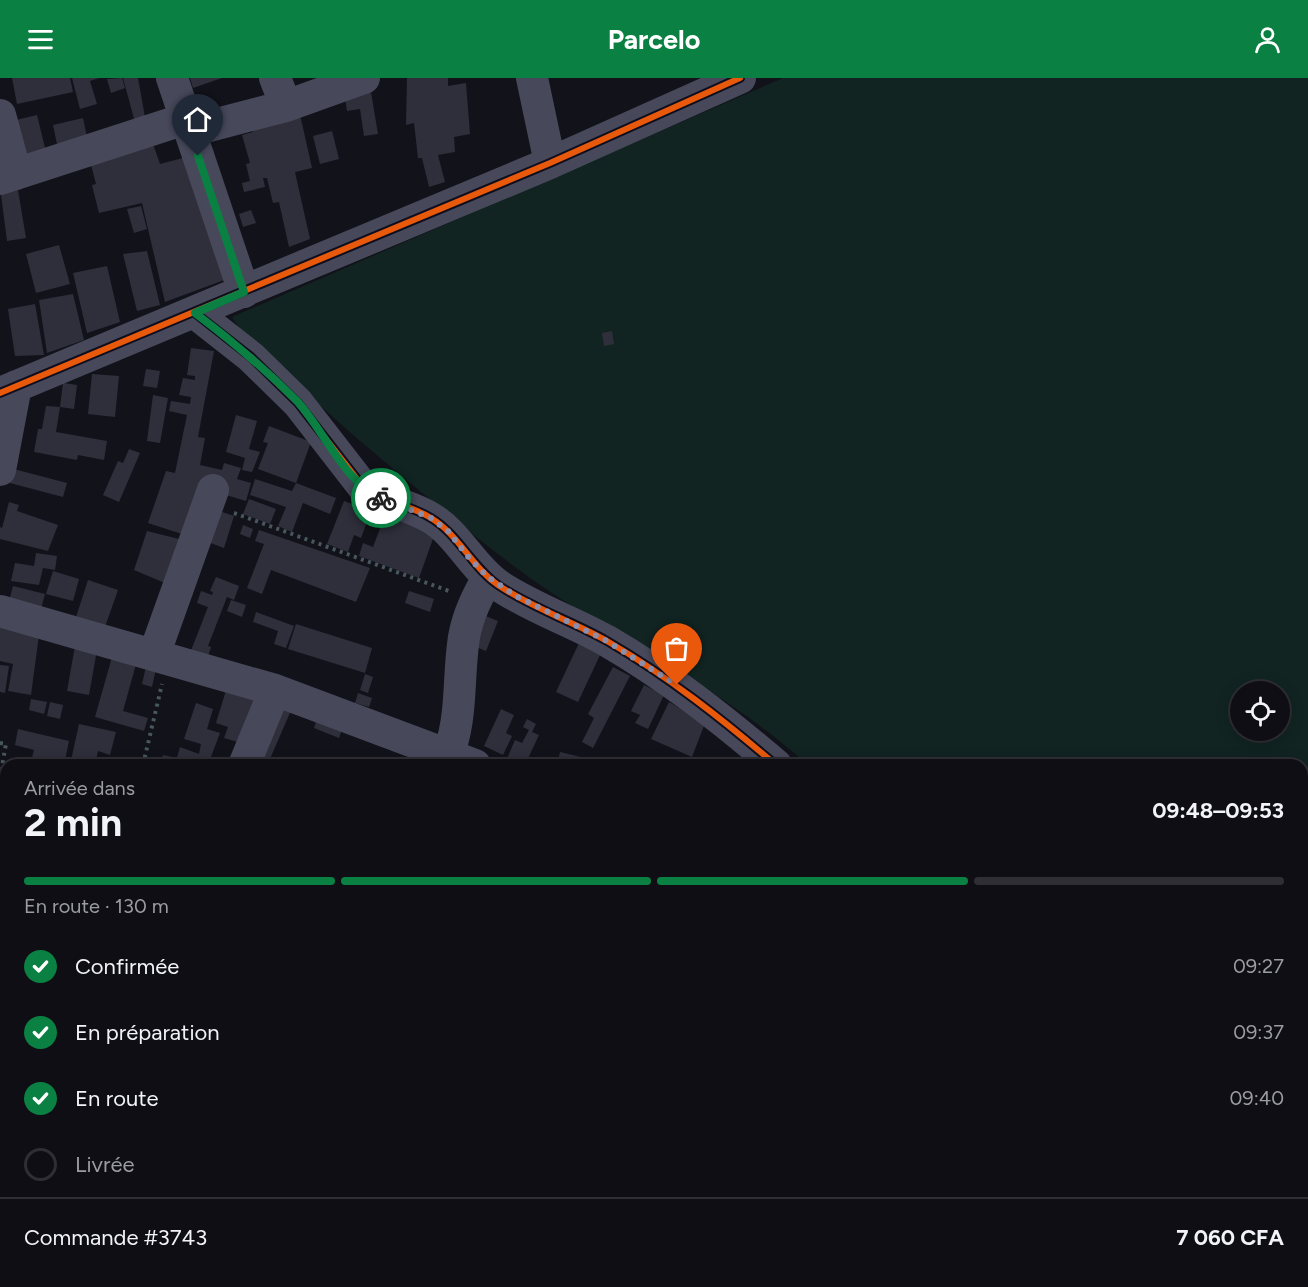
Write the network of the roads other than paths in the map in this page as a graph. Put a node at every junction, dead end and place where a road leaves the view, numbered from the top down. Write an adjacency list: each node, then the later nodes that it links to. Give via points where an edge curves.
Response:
1 (172, 78): 7 (street)
2 (364, 78): 5 (street)
3 (532, 78): 8 (street)
4 (740, 78): 8 (street)
5 (281, 92): 7 (street)
6 (0, 116): 9 (street)
7 (188, 125): 9 (street); 10 (street)
8 (550, 163): 10 (street)
9 (8, 176)
10 (244, 292): 11 (street)
11 (195, 313): 12 (street); 15 (street, via 251,357 298,403 364,488 431,518 449,532 469,558)
12 (8, 390): 13 (street)
13 (0, 470)
14 (210, 497): 17 (street)
15 (481, 589): 21 (street, via 464,639); 22 (street, via 531,605 605,640 712,710)
16 (0, 610): 17 (street)
17 (161, 657): 18 (street)
18 (275, 690): 19 (street); 20 (street)
19 (246, 759)
20 (448, 759)
21 (456, 759)
22 (766, 759)

